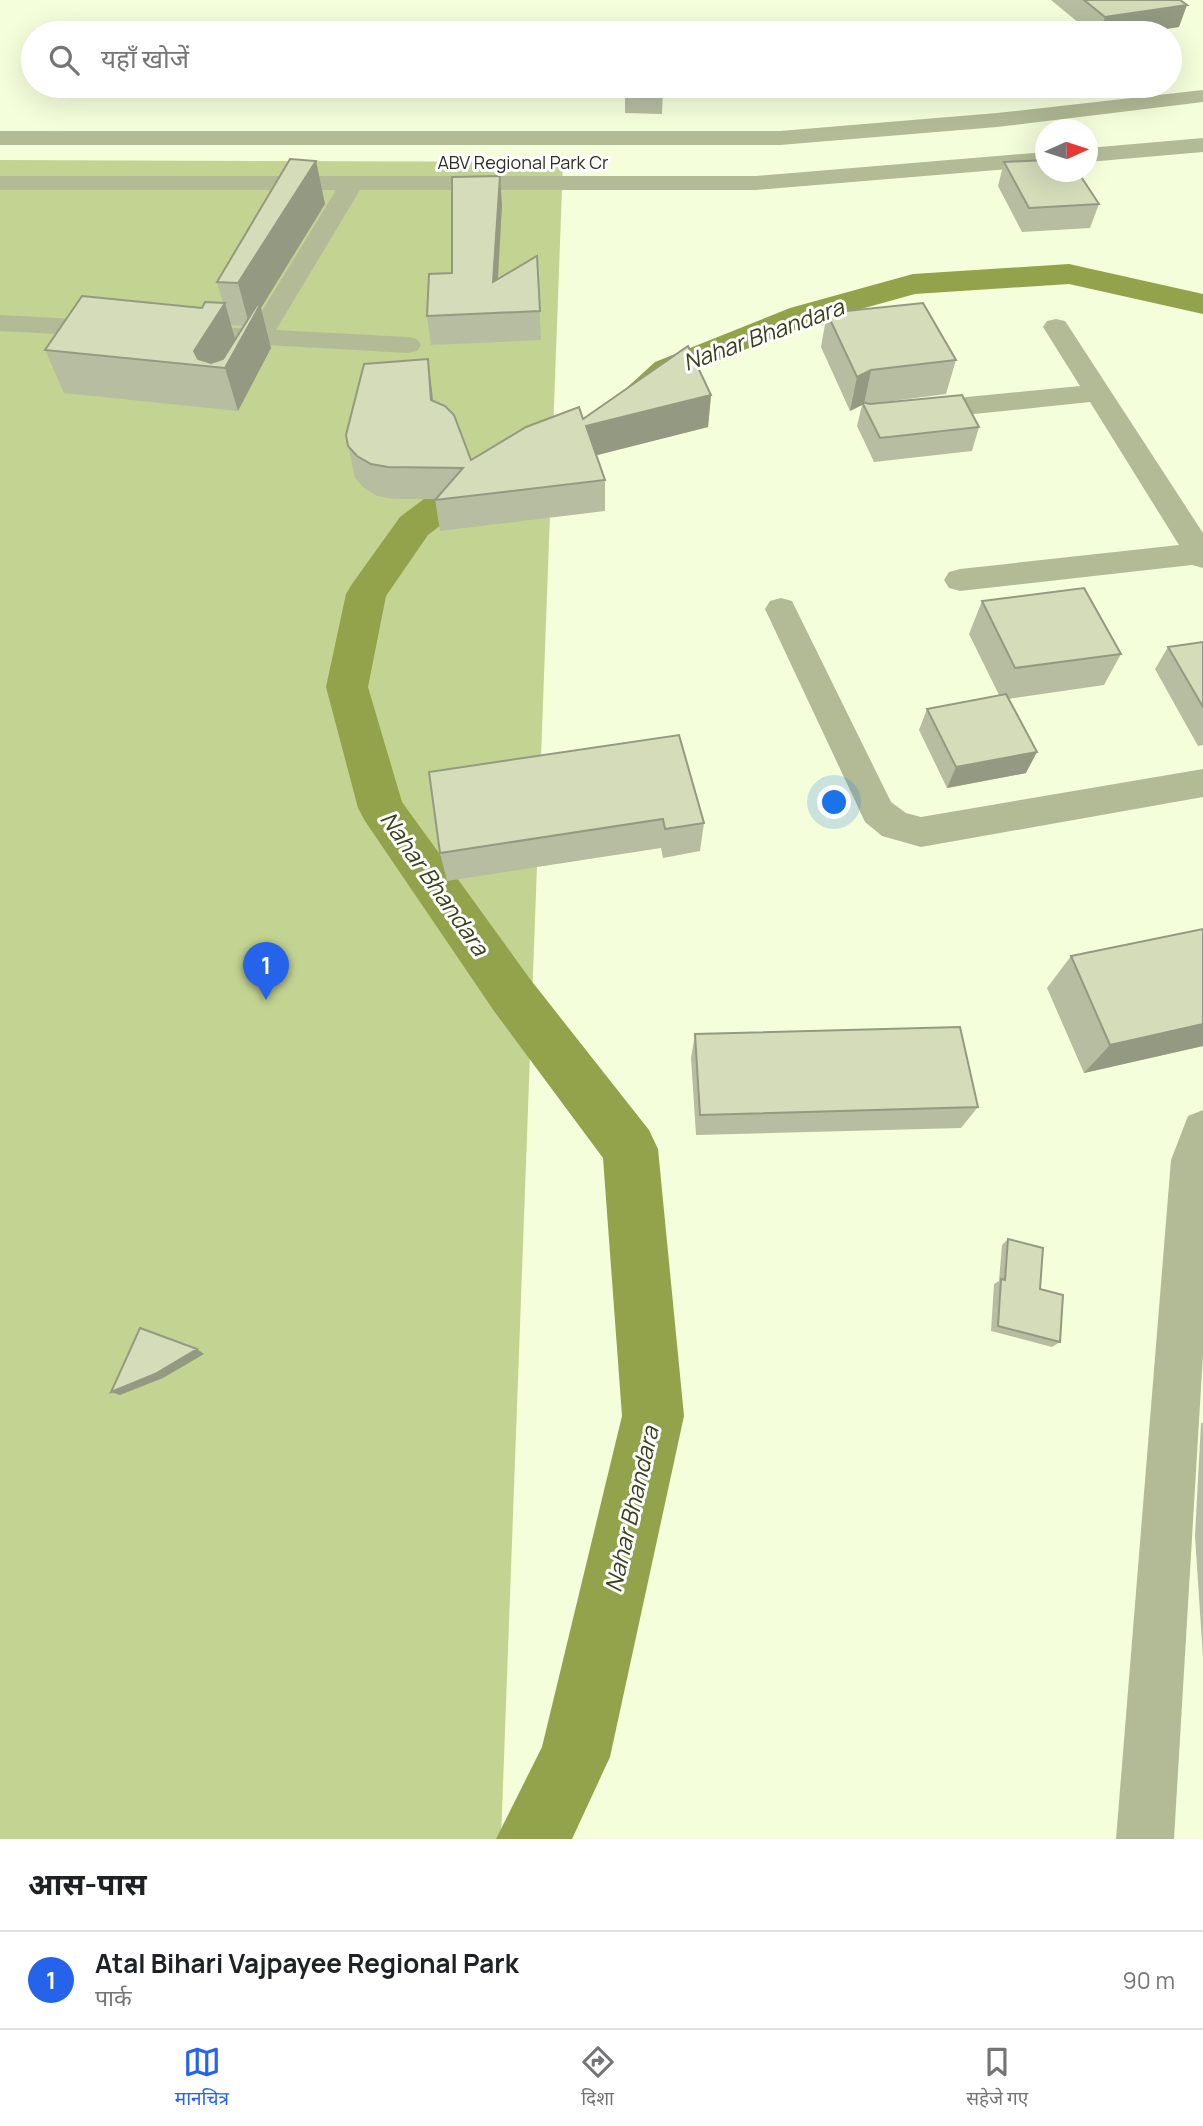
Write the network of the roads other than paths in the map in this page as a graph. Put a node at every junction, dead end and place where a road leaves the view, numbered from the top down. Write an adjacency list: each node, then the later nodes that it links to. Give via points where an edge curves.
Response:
1 (1203, 96): 5 (street, via 997,120 779,138)
2 (1152, 124): 3 (street)
3 (1098, 129)
4 (1035, 135): 8 (street)
5 (0, 138)
6 (1203, 145): 7 (street)
7 (1098, 154)
8 (726, 160)
9 (1035, 160): 13 (street, via 756,183)
10 (0, 161): 11 (street, ABV Regional Park Cr)
11 (699, 161)
12 (0, 183): 13 (street)
13 (351, 185): 18 (street)
14 (0, 323): 16 (street)
15 (1056, 327): 21 (street)
16 (136, 330)
17 (164, 332): 18 (street)
18 (259, 337): 19 (street); 20 (street)
19 (408, 345)
20 (231, 383)
21 (1099, 393): 22 (street); 23 (street)
22 (891, 414)
23 (1201, 555): 24 (street)
24 (960, 580)
25 (781, 609): 26 (street, via 878,812 895,825 921,832)
26 (1203, 783)
27 (1203, 1130): 28 (street, via 1194,1160)
28 (1145, 1839)

